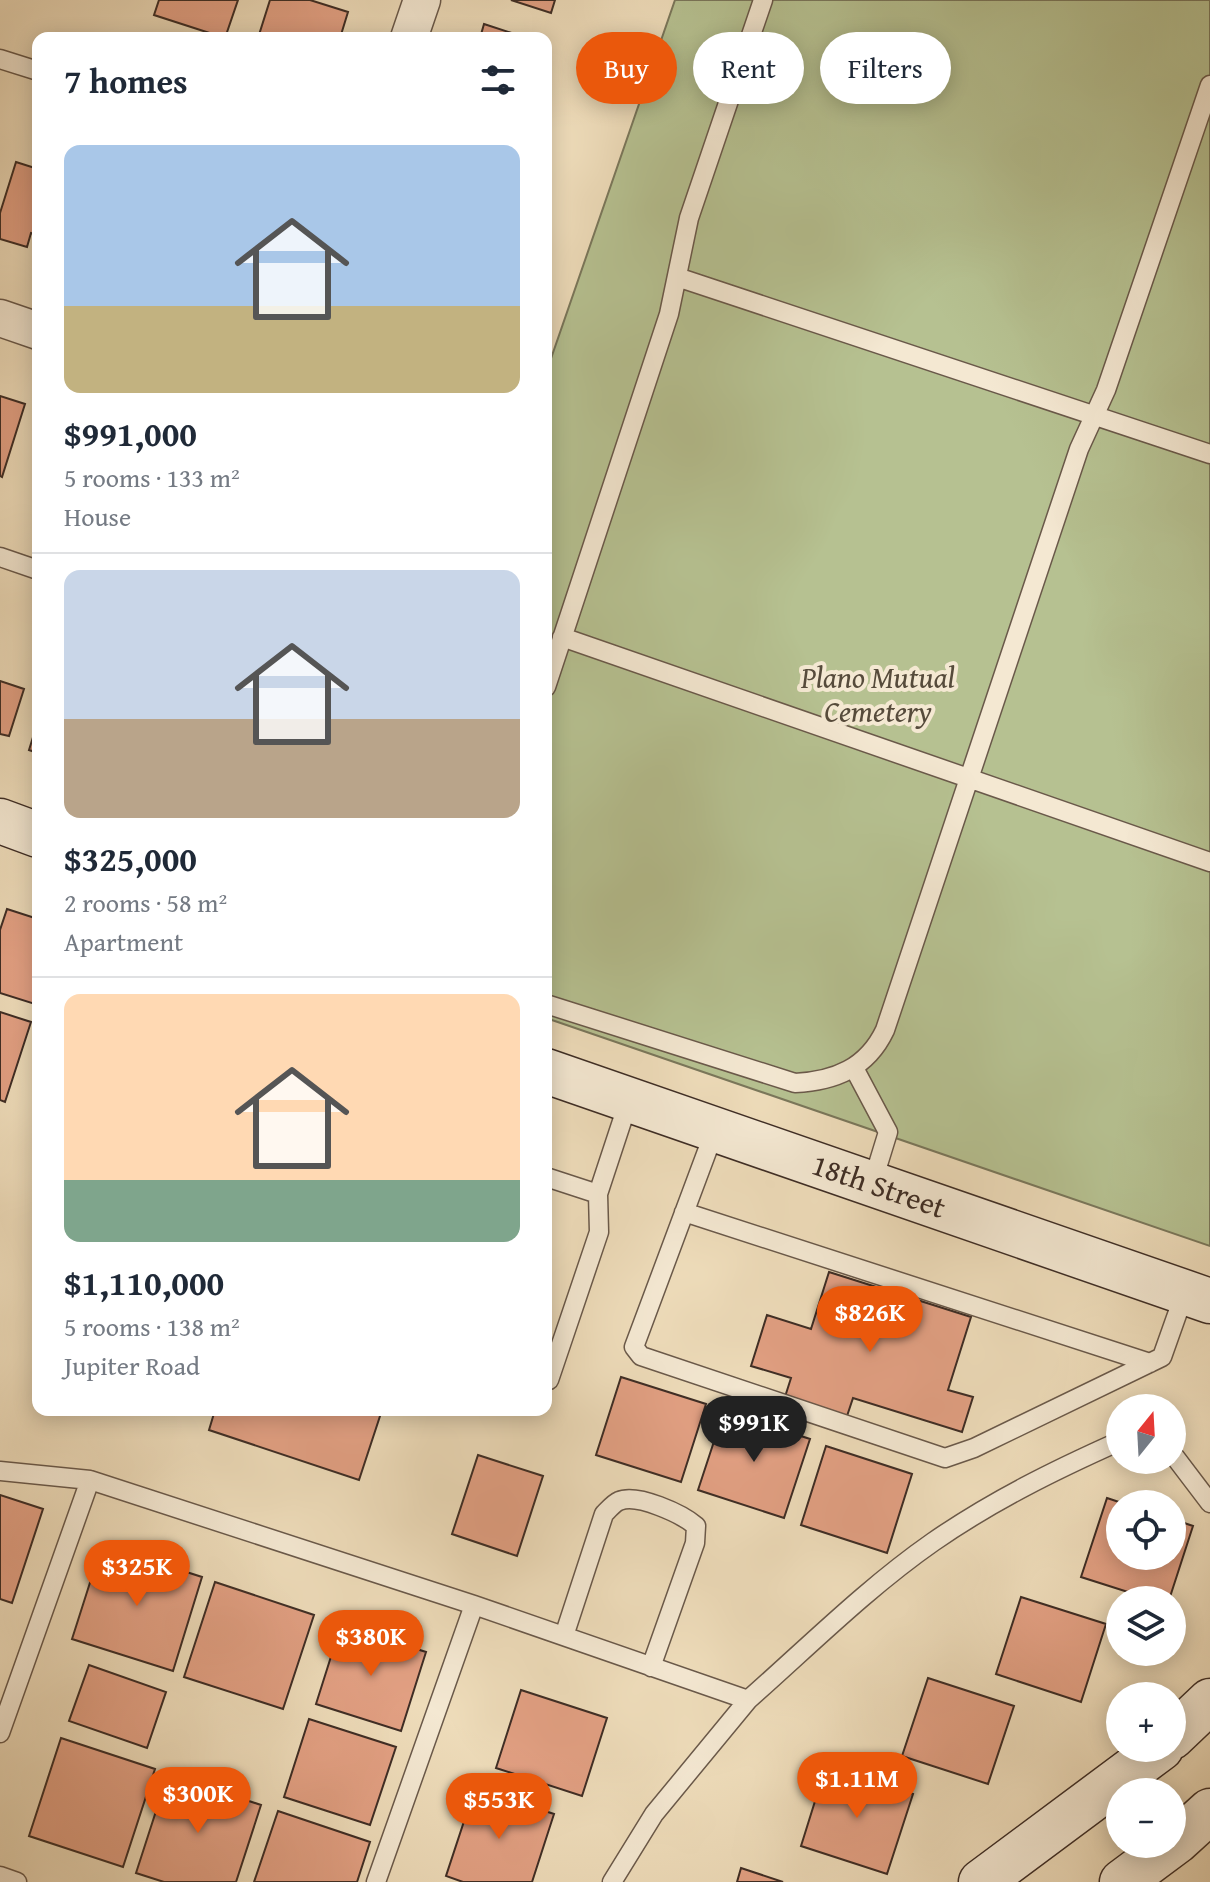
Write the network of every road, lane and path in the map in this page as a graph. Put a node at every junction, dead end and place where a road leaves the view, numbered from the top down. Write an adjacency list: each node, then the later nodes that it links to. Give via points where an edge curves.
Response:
1 (422, 0): 3 (street)
2 (763, 0): 7 (lane, via 689,218)
3 (411, 32)
4 (0, 59): 5 (lane)
5 (32, 69)
6 (1210, 85): 10 (lane)
7 (677, 277): 10 (lane); 14 (lane)
8 (0, 318): 9 (street)
9 (32, 329)
10 (1094, 416): 11 (lane); 16 (lane)
11 (1210, 454)
12 (0, 557): 13 (lane)
13 (32, 568)
14 (562, 637): 15 (lane); 16 (lane)
15 (552, 668)
16 (969, 778): 19 (lane); 21 (lane, via 885,1030 871,1055)
17 (0, 821): 18 (street)
18 (32, 833)
19 (1210, 862)
20 (552, 1006): 21 (lane, via 795,1083 829,1080)
21 (854, 1068): 26 (lane, via 888,1132)
22 (552, 1073): 23 (street, 18th Street)
23 (629, 1100): 24 (street, 18th Street); 27 (lane)
24 (715, 1130): 26 (street, 18th Street); 28 (lane)
25 (552, 1179): 27 (lane)
26 (872, 1184): 29 (street, 18th Street)
27 (598, 1194): 31 (lane, via 599,1232)
28 (684, 1212): 30 (lane); 30 (lane, via 634,1347 641,1356 945,1458)
29 (1198, 1297): 30 (lane, via 1162,1357)
30 (1150, 1363)
31 (552, 1371)
32 (1106, 1447): 40 (lane, via 1032,1481 933,1543)
33 (0, 1471): 35 (lane)
34 (1186, 1471): 36 (lane)
35 (90, 1480): 37 (lane); 43 (lane)
36 (1210, 1503)
37 (474, 1605): 38 (lane); 48 (lane)
38 (564, 1636): 39 (lane); 39 (lane, via 604,1514 618,1501 636,1500 684,1516 696,1526 695,1543)
39 (651, 1667): 40 (lane)
40 (748, 1700): 49 (lane, via 654,1814)
41 (1210, 1701): 42 (street)
42 (1186, 1724)
43 (0, 1733)
44 (1142, 1762): 50 (street)
45 (1208, 1817): 51 (street)
46 (0, 1876): 47 (lane)
47 (17, 1882)
48 (376, 1882)
49 (612, 1882)
50 (981, 1882)
51 (1122, 1882)

